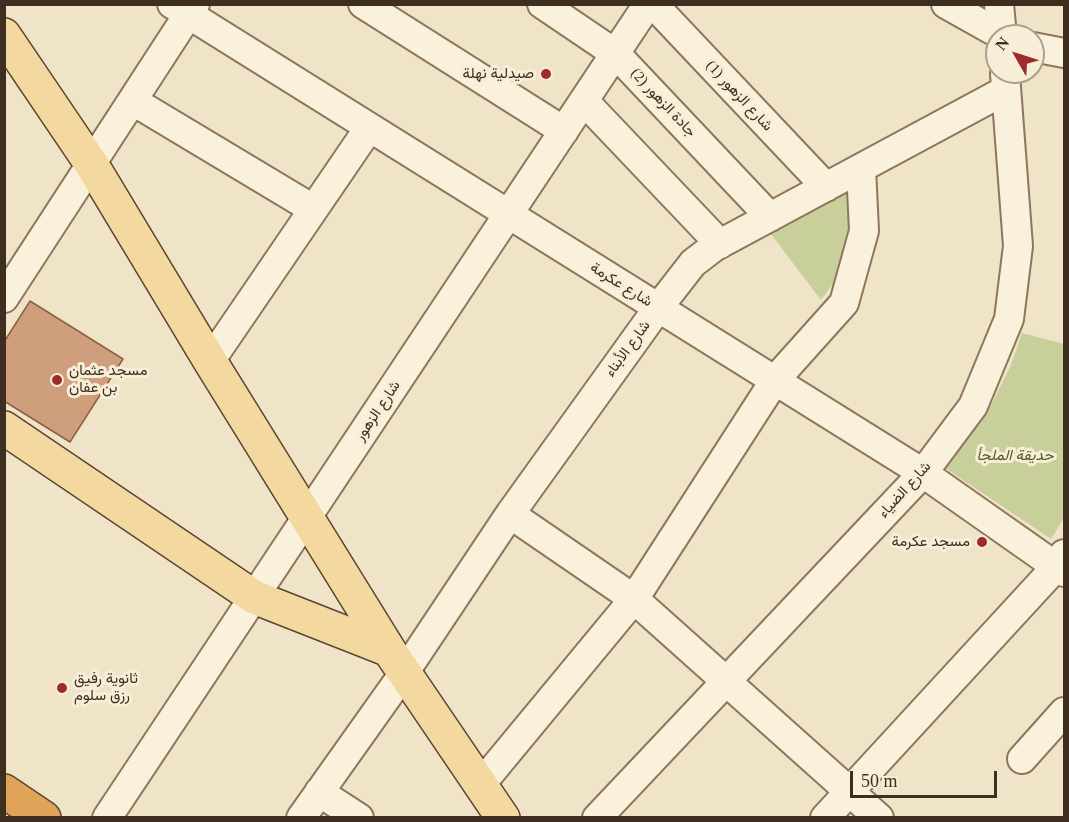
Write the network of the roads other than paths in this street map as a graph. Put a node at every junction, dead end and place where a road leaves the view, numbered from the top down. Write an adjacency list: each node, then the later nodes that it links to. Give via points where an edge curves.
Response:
1 (363, 4): 19 (street)
2 (542, 4): 13 (street, جادة الزهور (2))
3 (648, 4): 13 (street, شارع الزهور)
4 (653, 4): 22 (street, شارع الزهور (1))
5 (946, 4): 9 (street)
6 (999, 4): 8 (street)
7 (185, 8): 16 (street); 18 (street, شارع عكرمة)
8 (1001, 24)
9 (985, 26)
10 (4, 35): 20 (main road)
11 (1045, 49): 12 (street)
12 (1065, 53)
13 (616, 54): 17 (street, شارع الزهور); 25 (street, جادة الزهور (2))
14 (1001, 84): 21 (street, شارع الأبناء)
15 (1006, 84): 32 (street, شارع الضياء, via 1018,246 1009,319 973,406)
16 (133, 101): 20 (street); 23 (street)
17 (584, 101): 19 (street, شارع الزهور); 26 (street)
18 (369, 128): 23 (street); 24 (street, شارع عكرمة)
19 (564, 131): 24 (street, شارع الزهور)
20 (92, 165): 27 (street); 29 (main road)
21 (861, 168): 22 (street, شارع الأبناء); 30 (street, via 864,231 844,303)
22 (826, 187): 25 (street, شارع الأبناء)
23 (313, 209): 29 (street)
24 (508, 214): 28 (street, شارع عكرمة); 34 (street, شارع الزهور)
25 (770, 217): 26 (street, شارع الأبناء)
26 (720, 244): 28 (street, شارع الأبناء, via 693,263)
27 (7, 290)
28 (658, 308): 30 (street, شارع عكرمة); 33 (street, شارع الأبناء)
29 (210, 361): 34 (main road)
30 (775, 380): 32 (street, شارع عكرمة); 37 (street)
31 (4, 428): 36 (main road)
32 (923, 473): 35 (street, شارع عكرمة); 39 (street, شارع الضياء)
33 (510, 514): 37 (street); 38 (street, شارع الأبناء)
34 (306, 518): 36 (street, شارع الزهور); 38 (main road)
35 (1062, 564): 45 (street)
36 (254, 597): 38 (main road); 47 (street, شارع الزهور)
37 (634, 599): 39 (street); 42 (street)
38 (397, 661): 42 (main road); 44 (street, شارع الأبناء)
39 (726, 683): 45 (street); 51 (street, شارع الضياء)
40 (1065, 712): 41 (street)
41 (1022, 759)
42 (482, 784): 50 (main road)
43 (4, 791): 46 (highway)
44 (319, 792): 48 (street, شارع الأبناء); 49 (street)
45 (852, 792): 52 (street); 53 (street)
46 (45, 818)
47 (107, 818)
48 (301, 818)
49 (358, 818)
50 (503, 818)
51 (597, 818)
52 (825, 818)
53 (879, 818)

